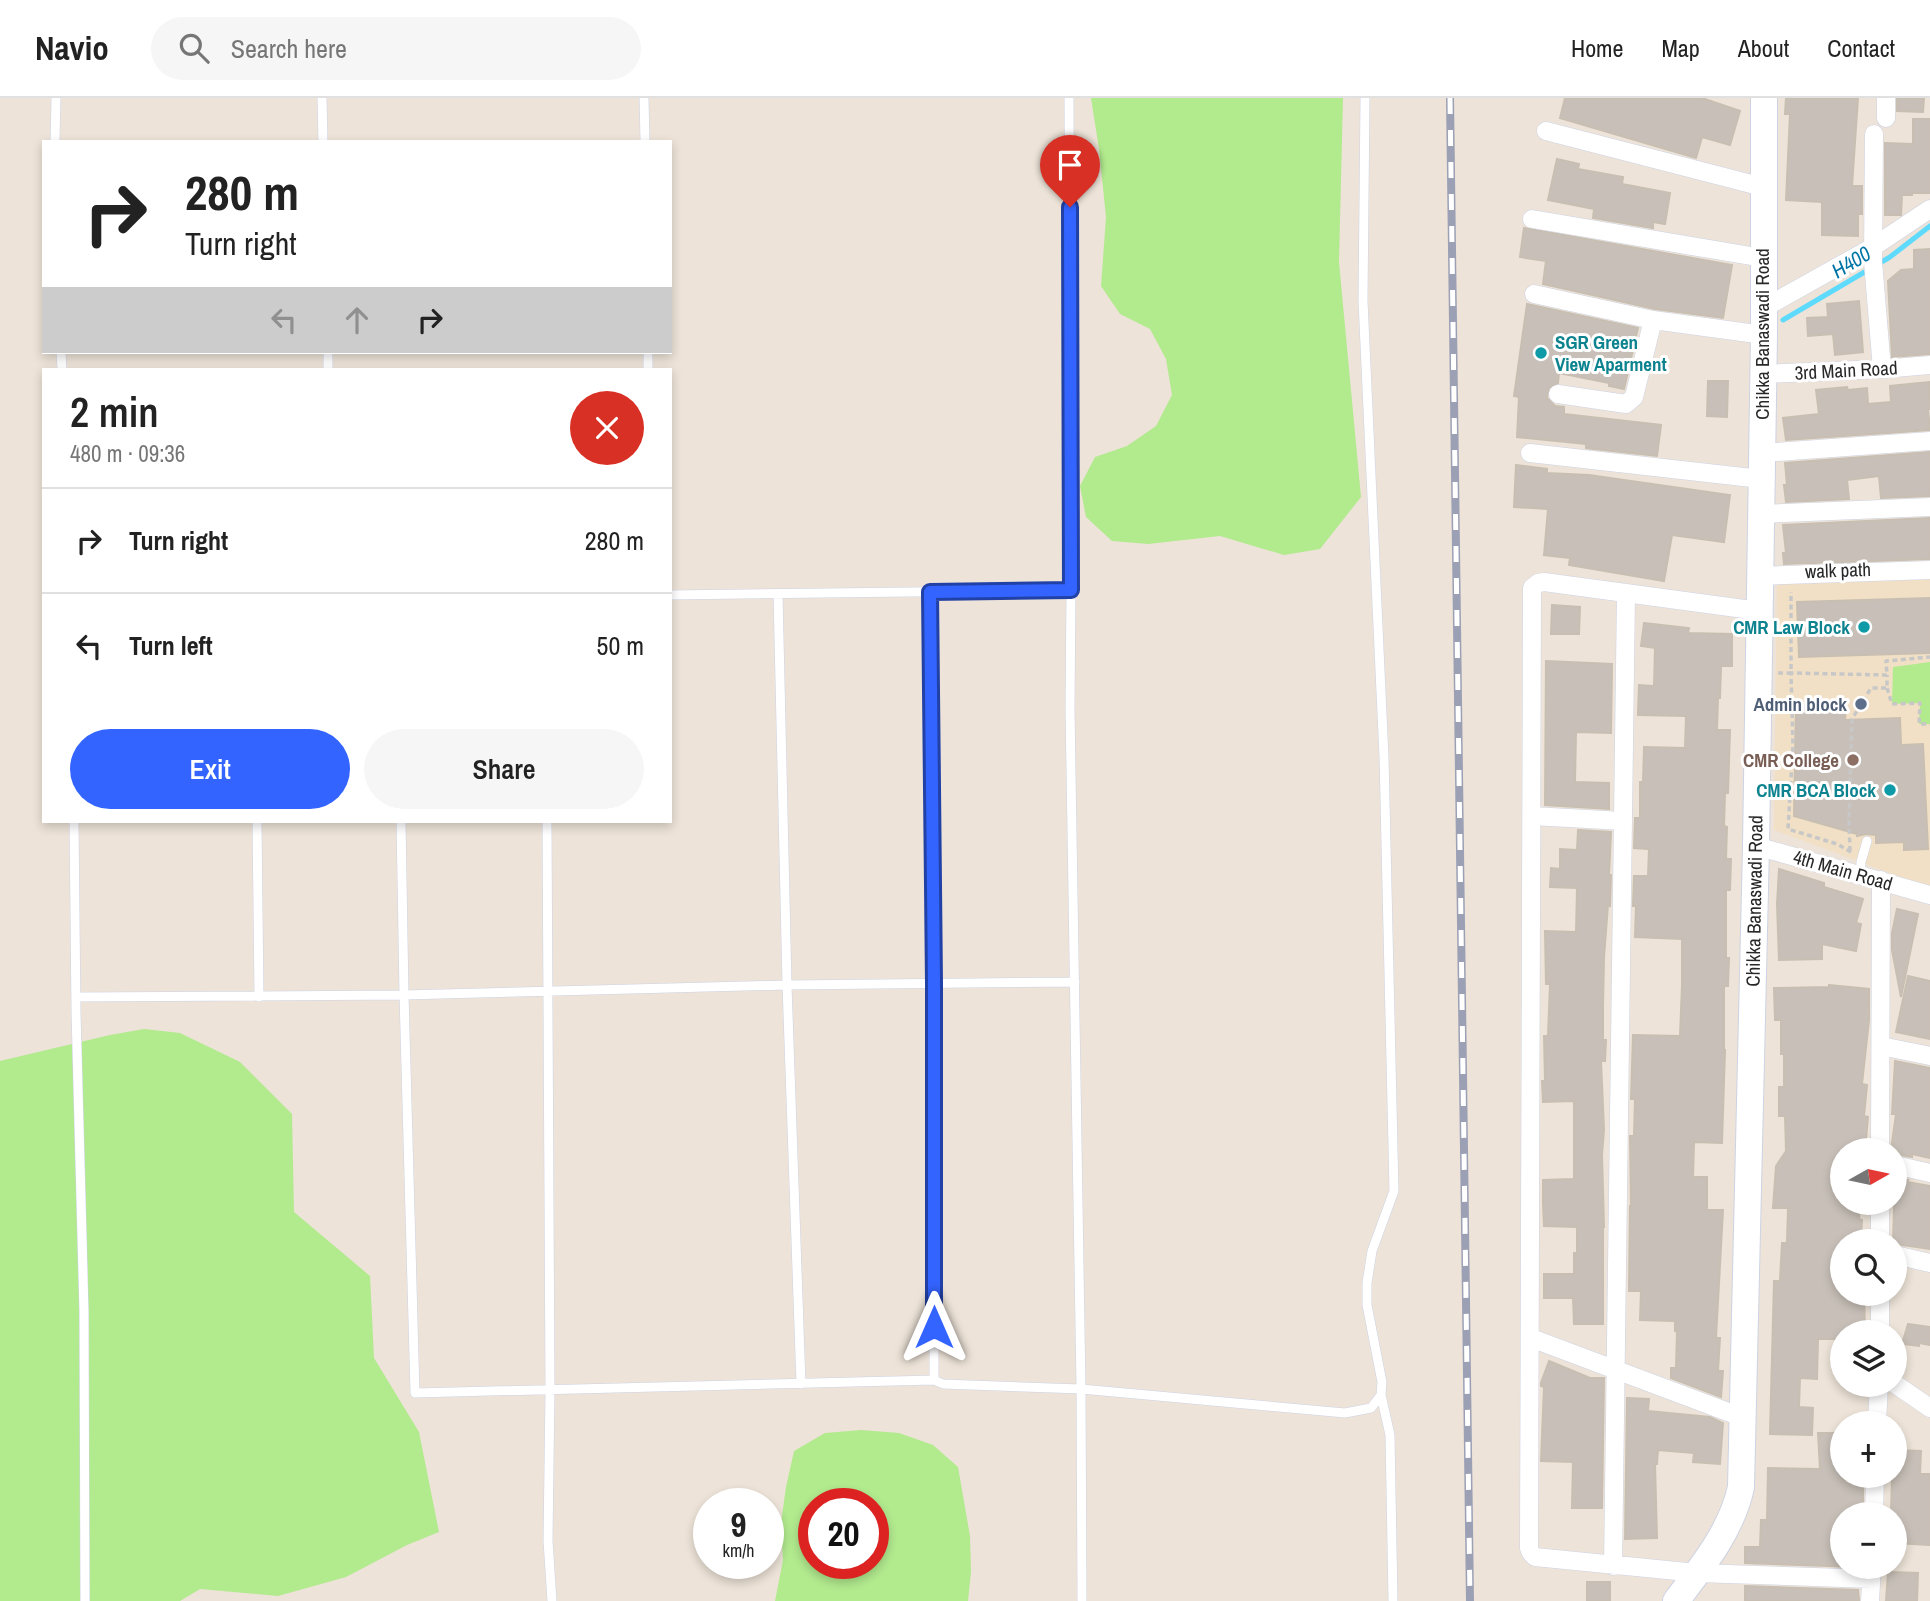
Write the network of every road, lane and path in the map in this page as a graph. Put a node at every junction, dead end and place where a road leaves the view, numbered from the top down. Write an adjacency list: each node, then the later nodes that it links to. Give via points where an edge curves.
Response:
1 (56, 98): 11 (lane)
2 (322, 98): 12 (lane)
3 (644, 98): 13 (lane)
4 (1069, 98): 35 (lane)
5 (1365, 98): 80 (lane, via 1363,301 1384,757 1394,1191 1367,1283)
6 (1764, 98): 14 (main road, Chikka Banaswadi Road)
7 (1886, 98): 8 (street)
8 (1886, 118)
9 (1546, 131): 14 (street)
10 (1874, 134): 18 (street)
11 (55, 140)
12 (323, 140)
13 (645, 140)
14 (1763, 187): 17 (main road, Chikka Banaswadi Road)
15 (1930, 209): 18 (street)
16 (1532, 219): 17 (street)
17 (1763, 258): 20 (main road, Chikka Banaswadi Road)
18 (1874, 263): 20 (street); 24 (street)
19 (1534, 294): 21 (street)
20 (1764, 308): 22 (main road, Chikka Banaswadi Road)
21 (1653, 320): 22 (street); 26 (street, via 1631,401)
22 (1764, 335): 25 (main road, Chikka Banaswadi Road)
23 (1930, 365): 24 (street, 3rd Main Road)
24 (1882, 369): 25 (street, 3rd Main Road)
25 (1763, 374): 29 (main road, Chikka Banaswadi Road)
26 (1558, 394)
27 (1930, 441): 29 (street)
28 (1530, 453): 29 (street)
29 (1762, 466): 31 (main road, Chikka Banaswadi Road)
30 (1930, 507): 31 (street)
31 (1761, 514): 33 (main road, Chikka Banaswadi Road)
32 (1930, 570): 33 (street)
33 (1760, 576): 40 (main road, Chikka Banaswadi Road)
34 (1791, 586): 42 (path, walk path)
35 (1071, 590): 36 (lane); 59 (lane)
36 (930, 592): 38 (lane); 60 (lane)
37 (1626, 593): 40 (street); 46 (street, via 1544,582 1532,588); 47 (street)
38 (778, 594): 39 (lane); 61 (lane)
39 (672, 595)
40 (1759, 611): 53 (main road, Chikka Banaswadi Road)
41 (1930, 657): 43 (path, via 1886,661)
42 (1791, 673): 43 (path); 54 (path, walk path, via 1788,830)
43 (1886, 674): 44 (path)
44 (1887, 688): 45 (path, via 1892,704 1920,703 1919,724); 54 (path, via 1871,688 1852,719)
45 (1930, 724)
46 (1532, 816): 47 (street); 73 (street)
47 (1623, 821): 74 (street)
48 (74, 823): 64 (lane)
49 (257, 823): 65 (lane)
50 (401, 823): 63 (lane)
51 (547, 823): 62 (lane)
52 (1867, 841): 55 (lane)
53 (1756, 846): 56 (street, 4th Main Road); 82 (main road, Chikka Banaswadi Road)
54 (1850, 851): 55 (path, walk path)
55 (1863, 856): 56 (lane)
56 (1860, 874): 57 (street, 4th Main Road)
57 (1881, 880): 58 (street, 4th Main Road); 66 (street)
58 (1930, 895)
59 (1075, 982): 60 (lane); 77 (lane)
60 (934, 984): 61 (lane); 75 (lane)
61 (787, 985): 62 (lane); 76 (lane)
62 (548, 992): 63 (lane); 78 (lane)
63 (404, 995): 65 (lane); 78 (lane, via 415,1393)
64 (76, 997): 65 (lane); 87 (lane)
65 (259, 997)
66 (1881, 1046): 67 (street); 68 (street)
67 (1930, 1056)
68 (1881, 1138)
69 (1908, 1168): 70 (street)
70 (1930, 1173)
71 (1907, 1258): 72 (street)
72 (1930, 1263)
73 (1531, 1338): 74 (street); 83 (street, via 1531,1553)
74 (1615, 1371): 82 (street); 83 (street)
75 (934, 1380): 76 (lane); 77 (lane)
76 (801, 1384): 78 (lane)
77 (1081, 1389): 80 (lane, via 1345,1413 1371,1408); 89 (lane)
78 (550, 1390): 88 (lane)
79 (1907, 1392): 81 (street)
80 (1381, 1395): 90 (lane, via 1390,1435)
81 (1930, 1408)
82 (1744, 1418): 84 (main road, Chikka Banaswadi Road, via 1738,1504)
83 (1612, 1566): 84 (street)
84 (1697, 1573): 85 (street); 91 (main road, Chikka Banaswadi Road)
85 (1830, 1573)
86 (1872, 1579): 92 (street)
87 (85, 1601)
88 (552, 1601)
89 (1082, 1601)
90 (1393, 1601)
91 (1676, 1601)
92 (1870, 1601)

